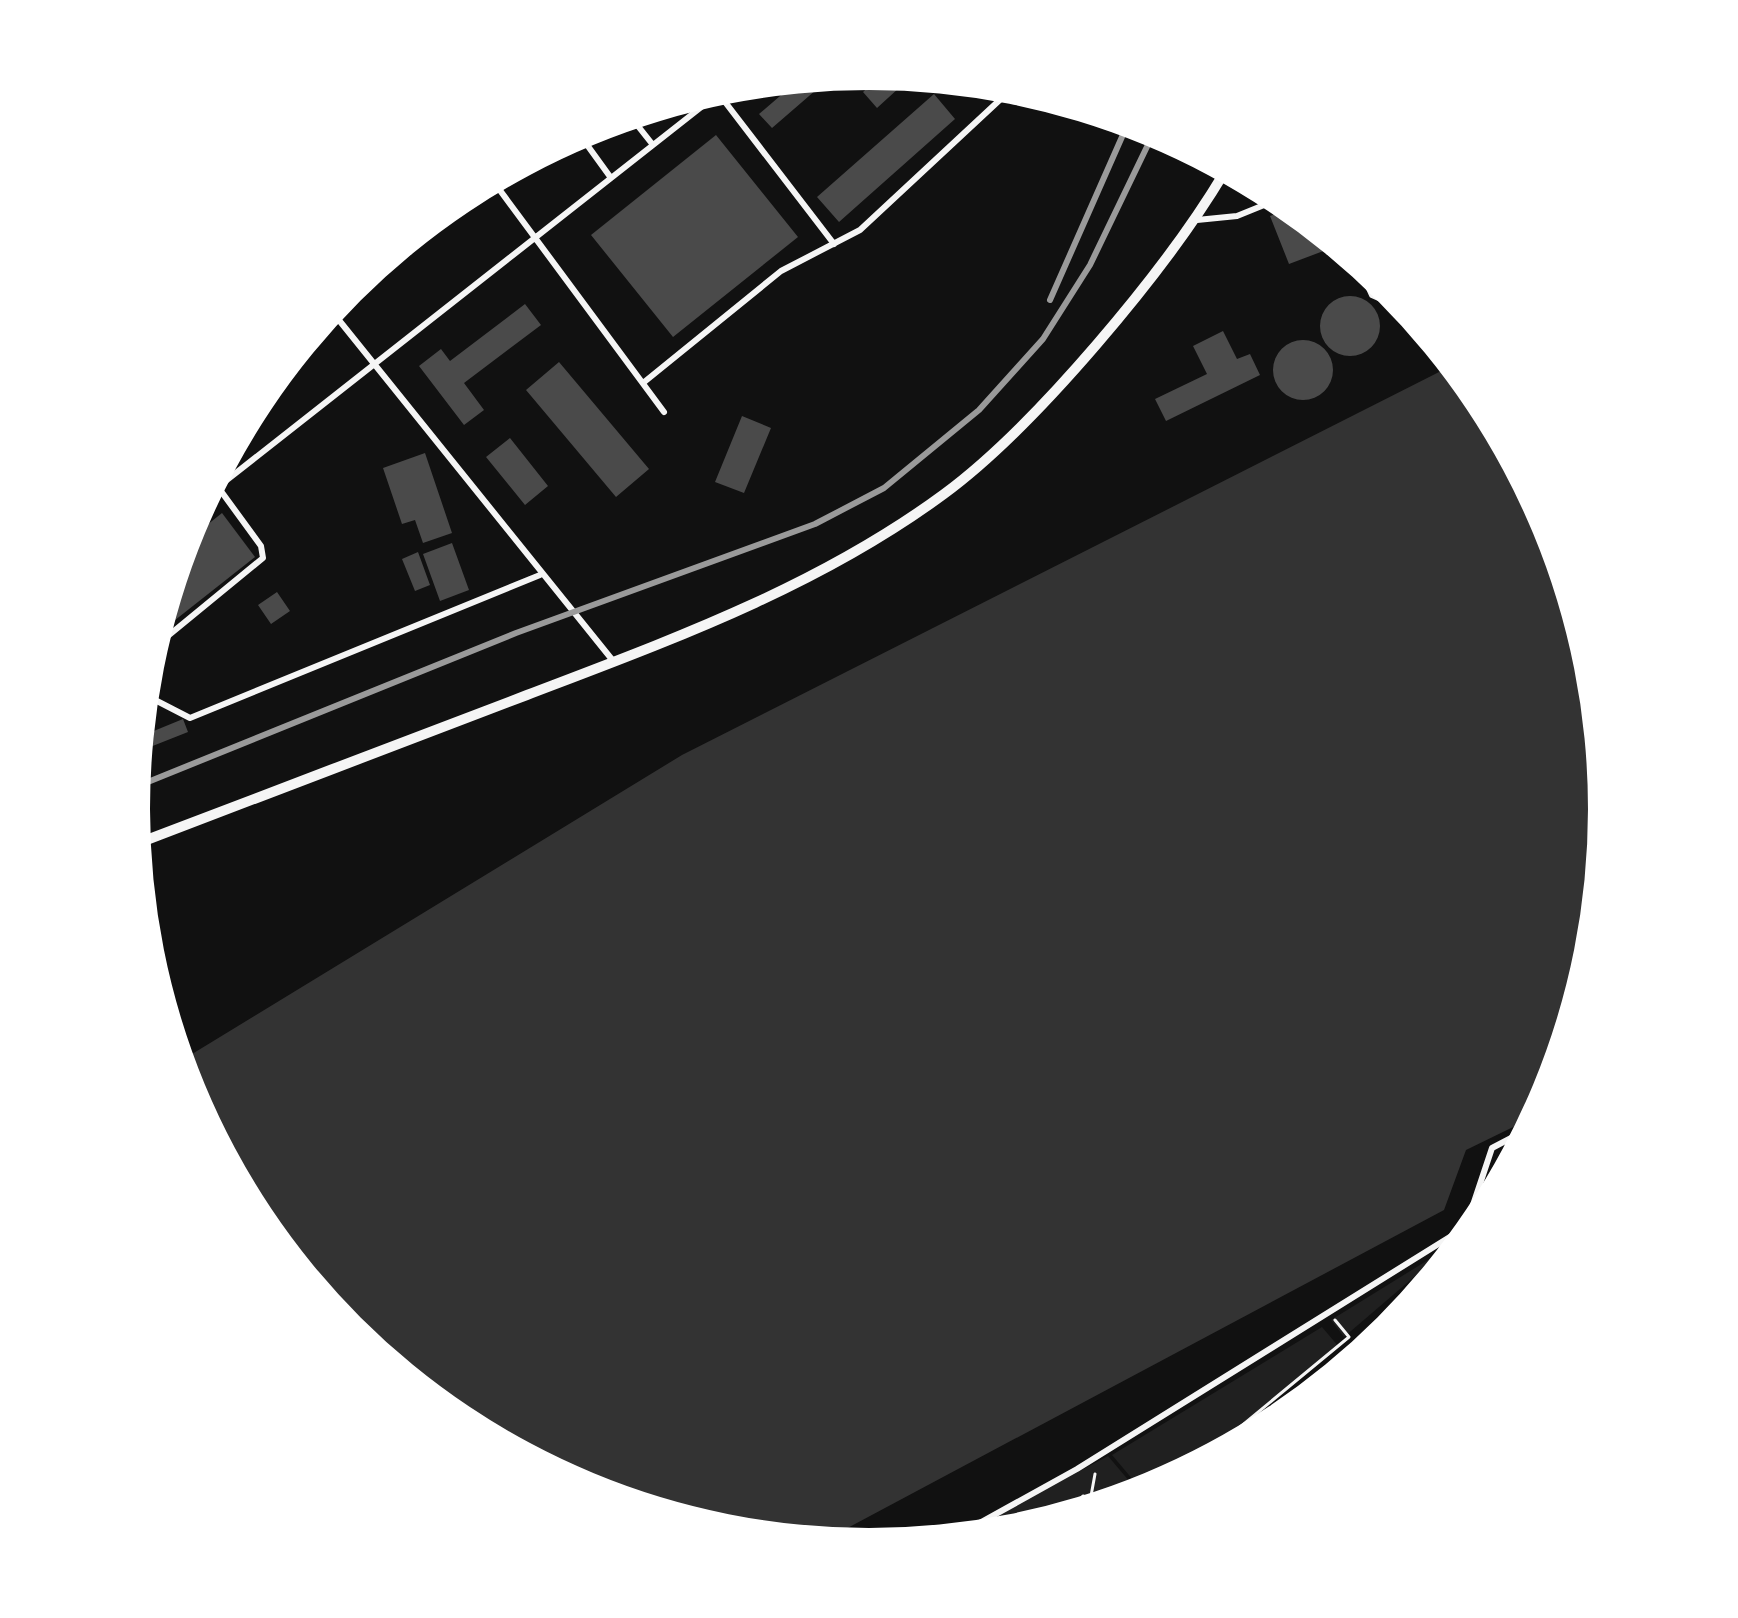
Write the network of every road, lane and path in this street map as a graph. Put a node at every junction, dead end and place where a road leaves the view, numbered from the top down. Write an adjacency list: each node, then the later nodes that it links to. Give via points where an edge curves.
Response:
1 (998, 102): 13 (lane, via 860,230)
2 (727, 104): 13 (lane)
3 (696, 111): 5 (lane)
4 (639, 128): 5 (lane)
5 (653, 145): 7 (lane)
6 (589, 147): 7 (lane)
7 (611, 178): 12 (lane)
8 (1219, 181): 11 (street)
9 (501, 192): 12 (lane)
10 (1261, 206): 11 (lane)
11 (1196, 220): 22 (street, via 1017,428 946,493 839,562)
12 (536, 237): 15 (lane); 16 (lane)
13 (833, 244): 16 (lane, via 781,271)
14 (340, 322): 15 (lane)
15 (374, 364): 18 (lane); 20 (lane)
16 (643, 383): 17 (lane)
17 (664, 412)
18 (232, 476)
19 (223, 494): 21 (lane, via 262,558)
20 (540, 575): 22 (lane); 23 (lane, via 190,718)
21 (172, 633)
22 (614, 662): 24 (street)
23 (158, 703)
24 (151, 838)
25 (1507, 1141): 26 (lane, via 1492,1148)
26 (1477, 1192)
27 (1444, 1240): 28 (lane)
28 (1326, 1309): 29 (path, via 1349,1337); 30 (lane)
29 (1253, 1416)
30 (1099, 1455): 31 (lane); 32 (path)
31 (1062, 1478): 33 (path); 34 (lane)
32 (1092, 1493)
33 (1079, 1497)
34 (988, 1518)

